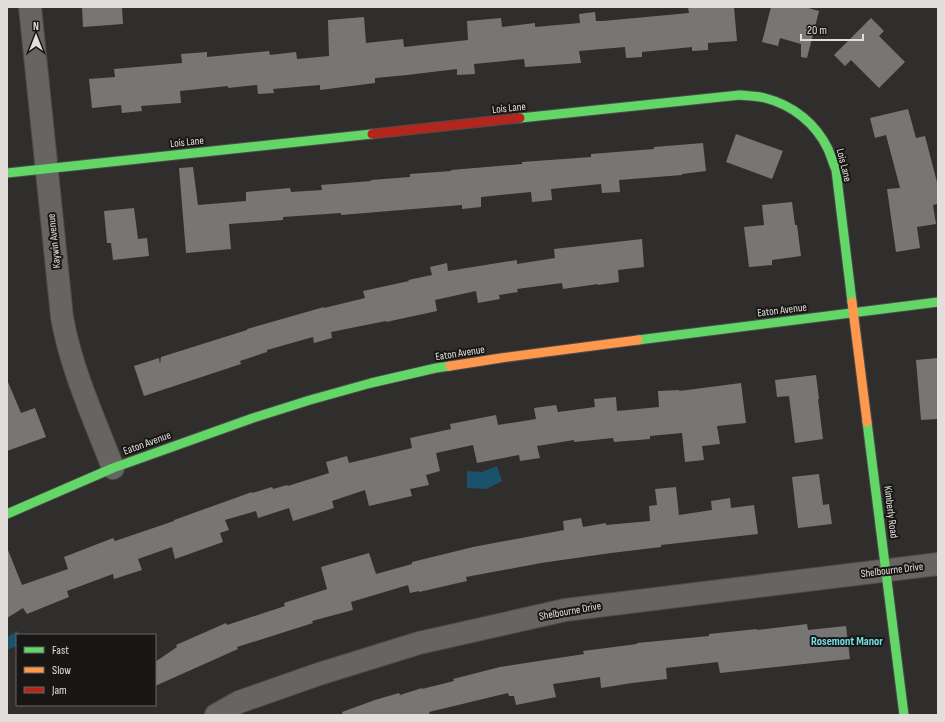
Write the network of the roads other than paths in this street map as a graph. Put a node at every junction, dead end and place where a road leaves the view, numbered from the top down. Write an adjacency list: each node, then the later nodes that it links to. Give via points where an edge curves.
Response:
1 (30, 7): 2 (street, Kaywin Avenue)
2 (46, 169): 3 (street, Lois Lane); 5 (street, Lois Lane, via 740,95 767,98 782,103 803,116 828,147 836,170); 6 (street, Kaywin Avenue, via 62,317 70,356)
3 (7, 173)
4 (938, 302): 5 (street, Eaton Avenue)
5 (853, 312): 6 (street, Eaton Avenue, via 436,368 310,400); 9 (street, Kimberly Road)
6 (113, 468): 7 (street, Eaton Avenue)
7 (7, 514)
8 (938, 564): 9 (street, Shelbourne Drive)
9 (886, 570): 10 (street, Shelbourne Drive, via 565,610 419,643 239,702); 11 (street, Kimberly Road)
10 (216, 715)
11 (904, 715)

